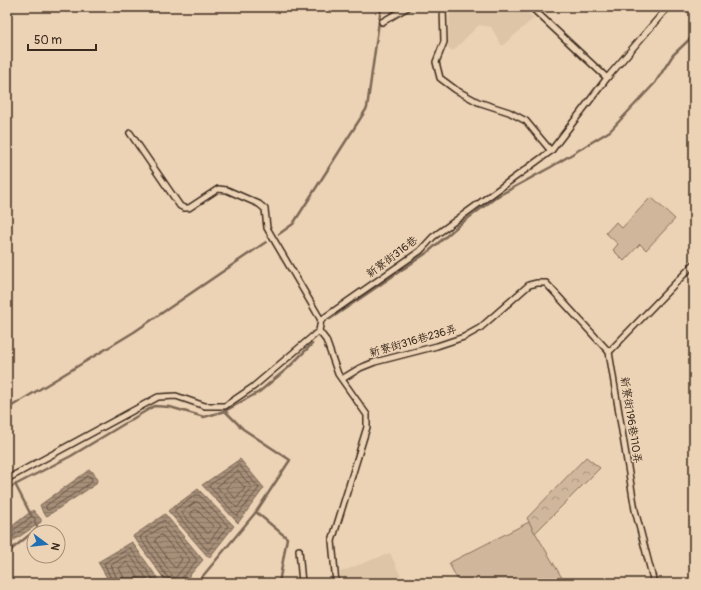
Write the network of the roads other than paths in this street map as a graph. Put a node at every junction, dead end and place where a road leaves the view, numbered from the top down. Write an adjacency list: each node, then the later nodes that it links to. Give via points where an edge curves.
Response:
1 (408, 7): 5 (lane)
2 (443, 7): 8 (lane, via 444,42 436,62 440,78 478,102 509,112 526,122)
3 (531, 7): 6 (lane)
4 (668, 7): 6 (lane, 新寮街316巷)
5 (382, 22)
6 (606, 78): 8 (lane, 新寮街316巷)
7 (130, 133): 10 (lane, via 180,206 189,208 218,189 227,190 265,209 267,228)
8 (551, 151): 10 (lane, 新寮街316巷, via 433,237 420,251)
9 (694, 264): 12 (lane)
10 (321, 320): 11 (lane)
11 (319, 331): 13 (lane, via 326,340); 14 (lane, via 253,387 225,406 205,406 176,396 158,397)
12 (609, 352): 13 (lane, 新寮街316巷236弄, via 546,283 529,285 480,328 464,337 411,354 375,362); 18 (lane, 新寮街196巷110弄, via 635,510)
13 (342, 379): 17 (lane, via 367,415 368,427 332,541)
14 (7, 480)
15 (299, 550): 16 (lane)
16 (302, 583)
17 (336, 583)
18 (654, 583)

